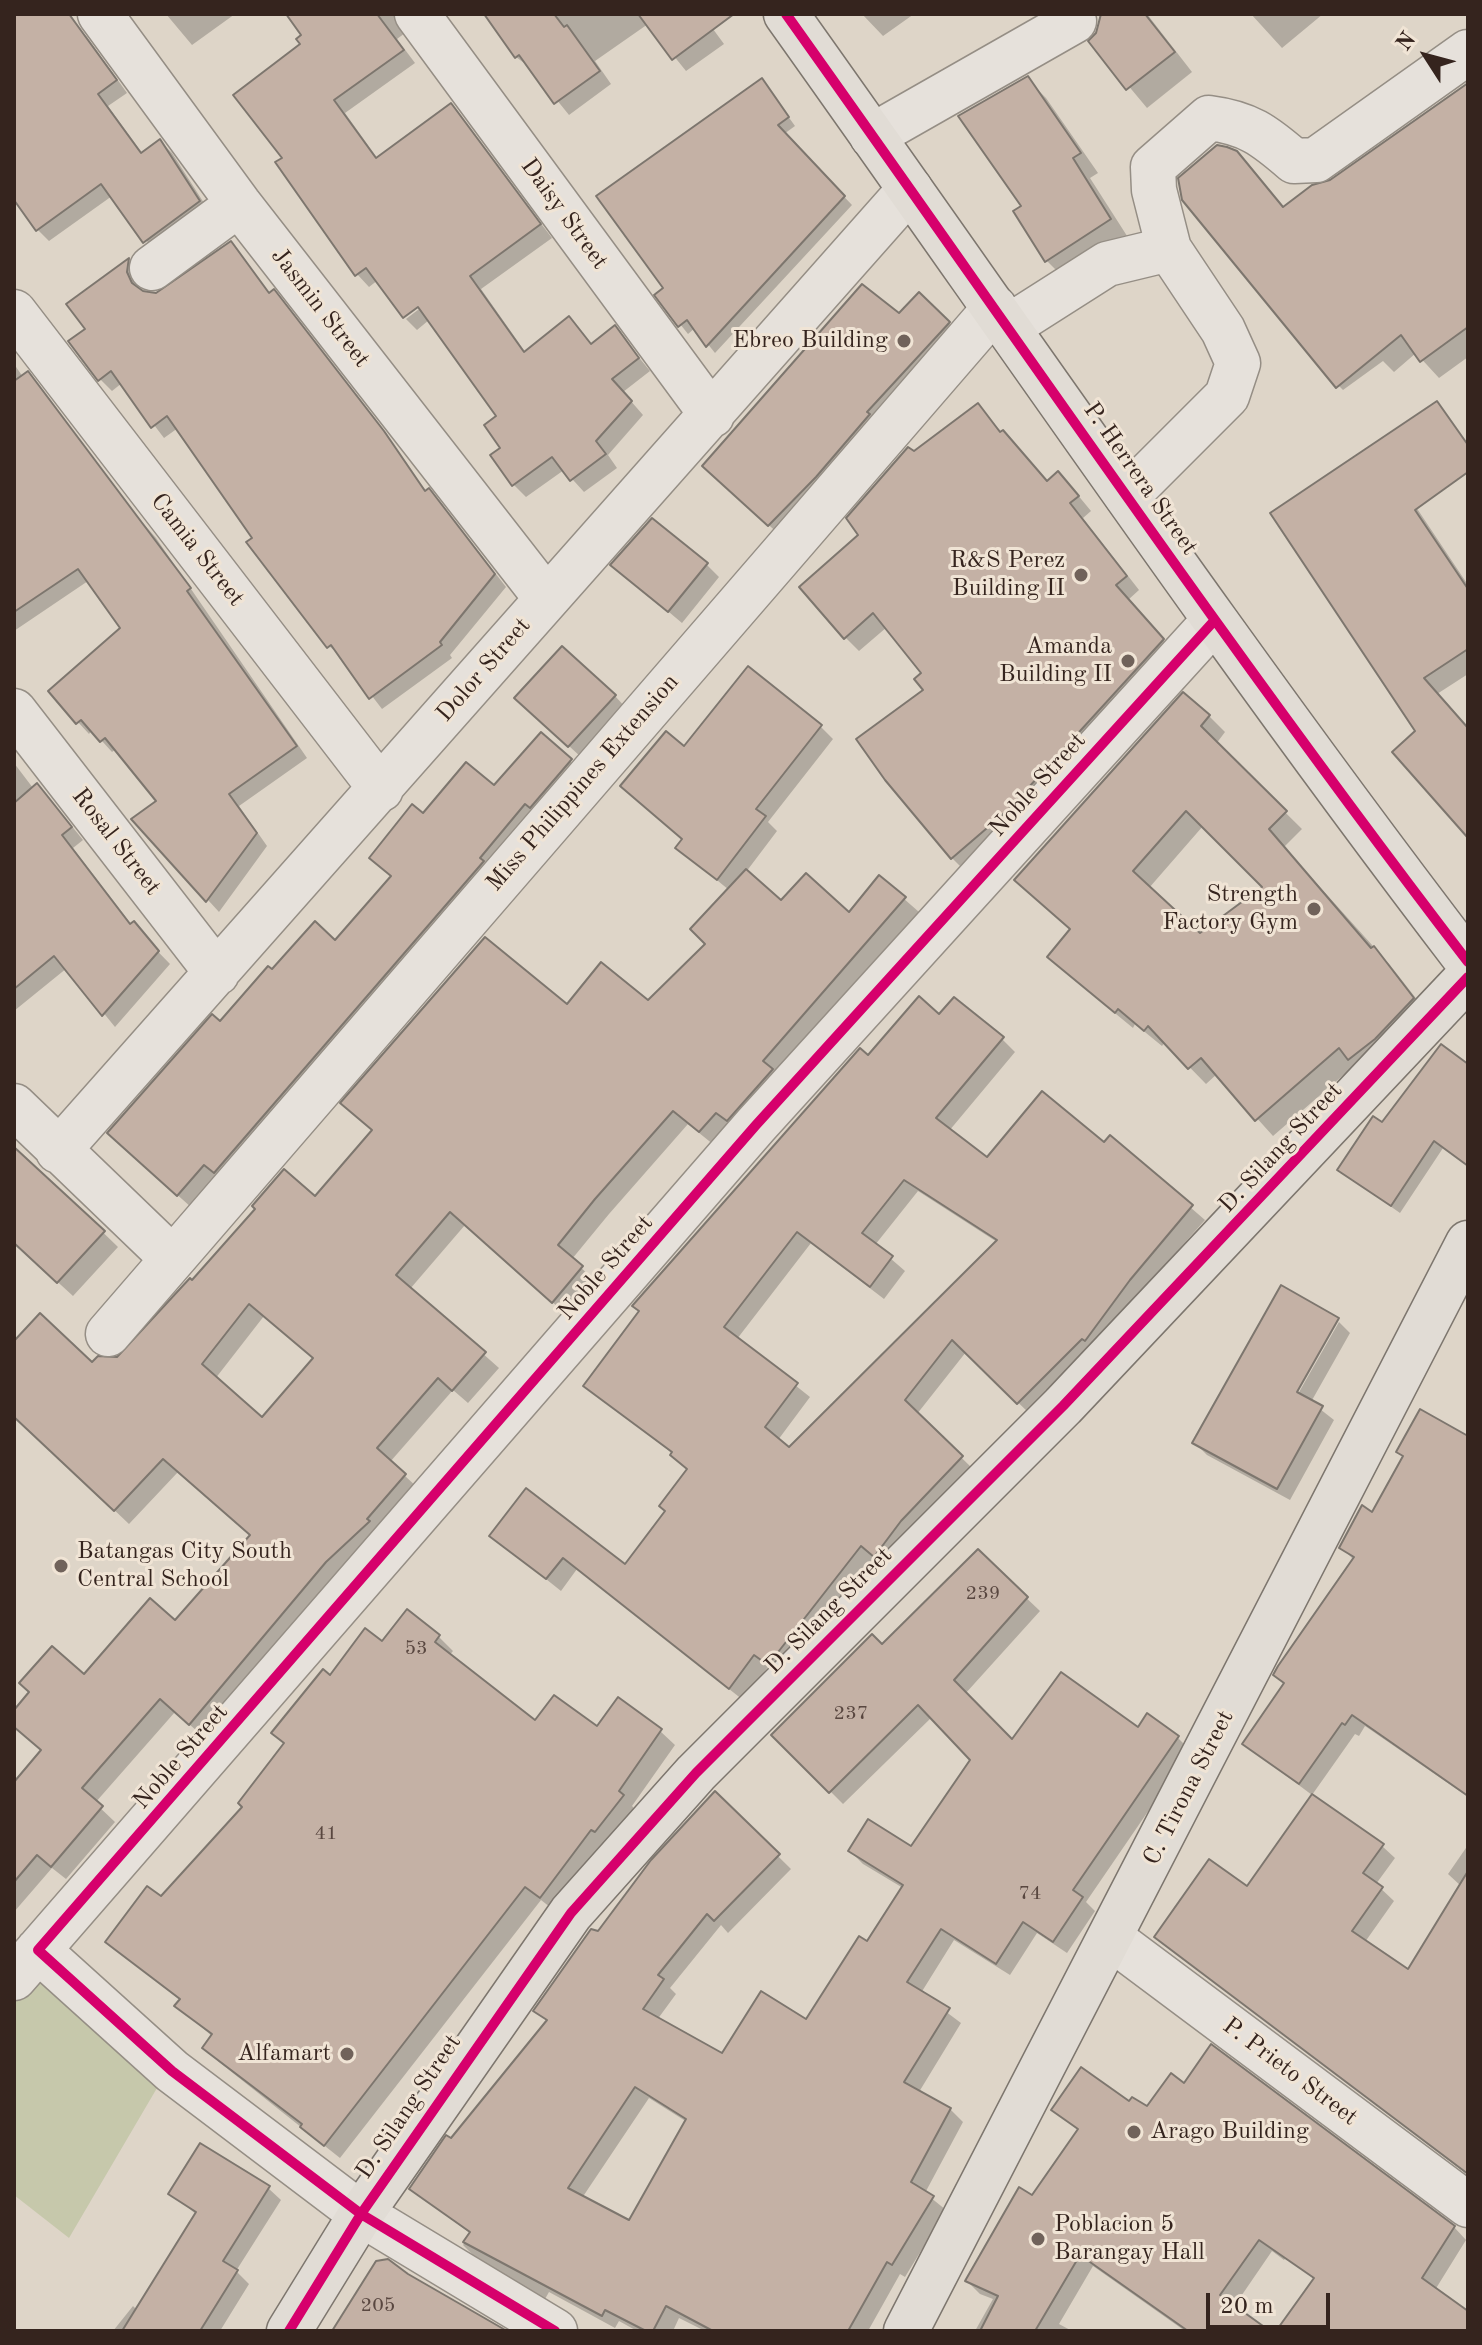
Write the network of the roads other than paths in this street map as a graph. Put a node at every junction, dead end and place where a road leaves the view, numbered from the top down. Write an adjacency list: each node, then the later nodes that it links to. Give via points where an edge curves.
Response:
1 (100, 14): 8 (street, Jasmin Street)
2 (417, 14): 13 (street, Daisy Street)
3 (786, 14): 6 (main road, P. Herrera Street)
4 (1074, 21): 6 (street)
5 (1468, 52): 9 (street, via 1316,160 1294,161 1240,122 1209,118 1153,167)
6 (872, 136): 7 (main road, P. Herrera Street)
7 (910, 189): 12 (main road, P. Herrera Street); 13 (street, Dolor Street)
8 (239, 204): 10 (street); 15 (street, Jasmin Street)
9 (1169, 249): 12 (street, Miss Philippines Extension, via 1107,264); 14 (street, via 1223,330 1238,363 1227,396)
10 (152, 268)
11 (14, 312): 18 (street, Camia Street)
12 (1002, 317): 14 (main road, P. Herrera Street); 25 (street, Miss Philippines Extension)
13 (712, 415): 15 (street, Dolor Street)
14 (1127, 496): 16 (main road, P. Herrera Street)
15 (546, 598): 18 (street, Dolor Street)
16 (1214, 621): 19 (main road, P. Herrera Street); 28 (street, Noble Street, via 756,1125)
17 (14, 711): 20 (street, Rosal Street)
18 (381, 789): 20 (street, Dolor Street)
19 (1468, 962)
20 (217, 973): 23 (street, Dolor Street)
21 (1468, 977): 30 (main road, D. Silang Street, via 1063,1406 664,1808 571,1913)
22 (14, 1106): 23 (street)
23 (58, 1151): 25 (street)
24 (1468, 1243): 27 (main road, C. Tirona Street)
25 (172, 1258): 26 (street, Miss Philippines Extension)
26 (108, 1334)
27 (1112, 1939): 29 (street, P. Prieto Street); 33 (main road, C. Tirona Street)
28 (26, 1964): 30 (street)
29 (1468, 2205)
30 (361, 2214): 31 (main road, D. Silang Street); 32 (street)
31 (289, 2331)
32 (555, 2331)
33 (906, 2331)

